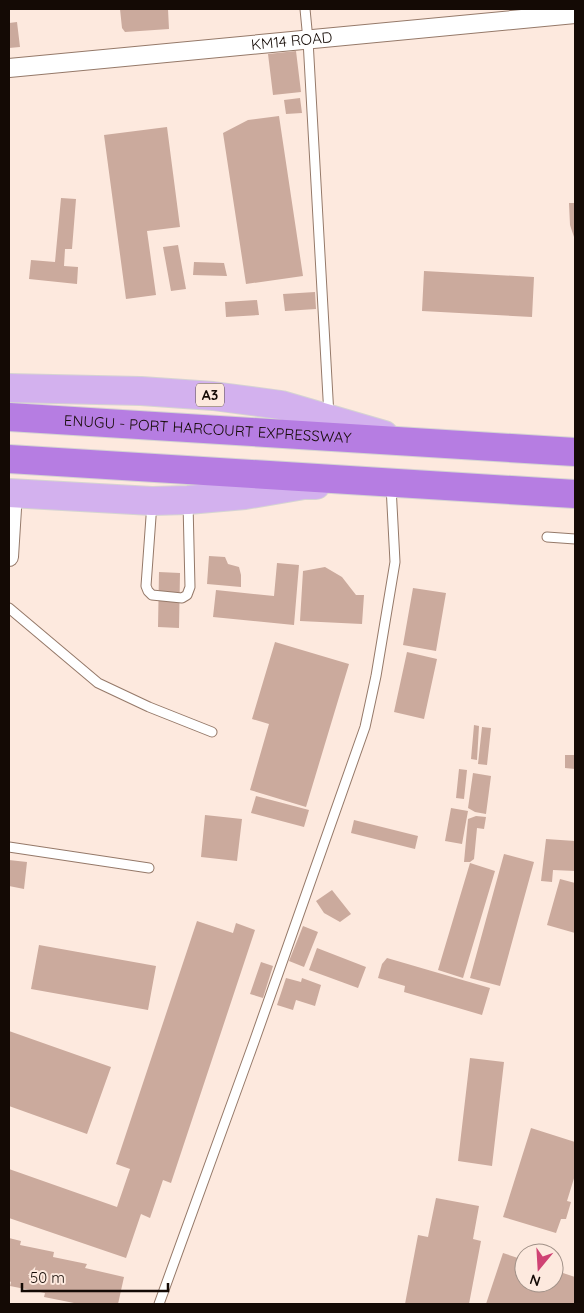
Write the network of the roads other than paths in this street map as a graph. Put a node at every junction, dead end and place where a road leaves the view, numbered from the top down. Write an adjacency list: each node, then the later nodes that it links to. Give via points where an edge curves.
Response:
1 (305, 9): 4 (lane)
2 (575, 14): 3 (street, KM14 ROAD)
3 (510, 15): 4 (street, KM14 ROAD)
4 (308, 40): 5 (street, KM14 ROAD); 8 (lane)
5 (9, 68)
6 (9, 388): 8 (main road, ENUGU - PORT HARCOURT EXPRESSWAY / A3, via 213,396 282,405)
7 (9, 417): 9 (highway, ENUGU - PORT HARCOURT EXPRESSWAY / A3)
8 (329, 418): 9 (main road, ENUGU - PORT HARCOURT EXPRESSWAY / A3)
9 (405, 441): 10 (highway, ENUGU - PORT HARCOURT EXPRESSWAY / A3)
10 (575, 452)
11 (9, 459): 12 (highway)
12 (390, 482): 14 (highway); 15 (main road, via 304,485); 24 (lane, via 395,562 365,727)
13 (11, 493): 16 (main road); 19 (street)
14 (575, 494)
15 (188, 500): 16 (main road); 16 (lane, via 190,587 182,598 152,595 146,586)
16 (152, 501)
17 (547, 537): 18 (lane)
18 (575, 539)
19 (9, 557)
20 (9, 608): 21 (lane, via 98,683)
21 (212, 732)
22 (9, 847): 23 (lane)
23 (149, 868)
24 (159, 1304)

